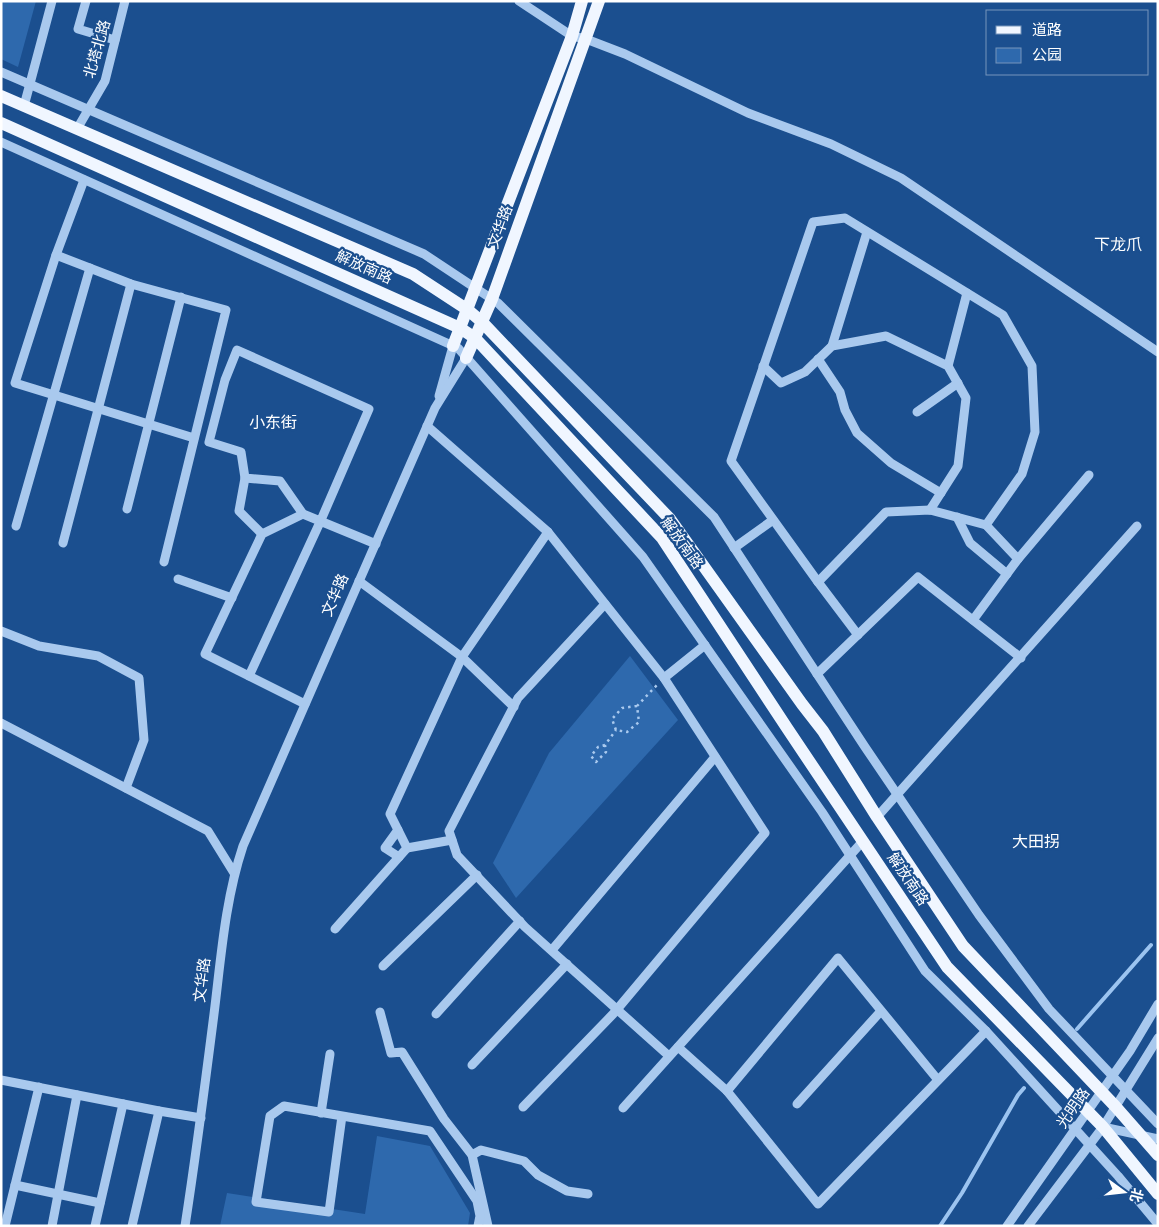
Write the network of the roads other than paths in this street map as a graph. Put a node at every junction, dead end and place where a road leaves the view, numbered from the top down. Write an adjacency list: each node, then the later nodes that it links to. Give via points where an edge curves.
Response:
1 (52, 1): 11 (street)
2 (86, 1): 9 (street, via 78,29)
3 (125, 1): 9 (street, 北塔北路)
4 (519, 1): 7 (street)
5 (582, 1): 7 (main road, 文华路)
6 (599, 1): 8 (main road, 文华路)
7 (572, 36): 8 (street); 23 (main road, 文华路)
8 (586, 39): 26 (main road, 文华路); 33 (street, via 625,54 748,113 831,144 901,178)
9 (115, 40): 14 (street, 北塔北路, via 105,81)
10 (1, 72): 11 (street)
11 (30, 84): 13 (street); 14 (street)
12 (1, 96): 13 (main road, 解放南路)
13 (24, 106): 16 (main road, 解放南路)
14 (88, 109): 16 (street, 北塔北路); 23 (street, via 424,254)
15 (1, 122): 29 (main road, 解放南路)
16 (76, 128): 27 (main road, 解放南路, via 413,274)
17 (1, 142): 18 (street)
18 (84, 180): 20 (street); 31 (street)
19 (867, 232): 24 (street); 32 (street); 36 (street, via 845,218 813,222)
20 (56, 256): 21 (street); 41 (street, via 15,384)
21 (90, 268): 22 (street); 54 (street)
22 (131, 284): 25 (street); 58 (street)
23 (476, 289): 26 (street); 27 (main road, 文华路)
24 (967, 293): 37 (street); 53 (street, via 1003,315 1032,366 1035,432 1022,474)
25 (181, 297): 41 (street); 43 (street, via 226,310)
26 (492, 299): 28 (main road, 文华路); 60 (street, via 714,517)
27 (468, 310): 28 (main road, 解放南路); 29 (main road, 文华路)
28 (482, 322): 30 (main road, 文华路); 84 (main road, 解放南路, via 670,519 824,731)
29 (460, 328): 30 (main road, 解放南路); 31 (main road, 文华路)
30 (475, 338): 34 (main road, 文华路); 87 (main road, 解放南路, via 662,538)
31 (453, 346): 34 (street); 39 (street)
32 (832, 346): 35 (street); 37 (street, via 886,336)
33 (1158, 352)
34 (466, 358): 39 (street, 文华路); 72 (street, via 643,557)
35 (818, 359): 36 (street, via 805,372 781,383); 46 (street, via 840,392 845,410 858,433 891,462)
36 (764, 366): 52 (street, via 731,461)
37 (948, 366): 38 (street)
38 (958, 383): 40 (street); 46 (street, via 966,398 958,466)
39 (435, 408): 42 (street, 文华路)
40 (917, 412)
41 (148, 424): 43 (street); 47 (street)
42 (427, 426): 56 (street); 59 (street, 文华路)
43 (194, 438): 62 (street)
44 (1089, 475): 61 (street)
45 (245, 478): 49 (street, via 280,481); 51 (street, via 241,452 209,442 225,380 238,350 368,409); 57 (street, via 239,511)
46 (941, 493): 48 (street)
47 (127, 509)
48 (930, 510): 50 (street); 66 (street, via 886,512)
49 (304, 514): 51 (street); 57 (street)
50 (957, 517): 53 (street); 63 (street, via 970,543)
51 (321, 520): 59 (street); 76 (street)
52 (773, 520): 60 (street); 66 (street)
53 (986, 525): 61 (street)
54 (16, 526)
55 (1137, 526): 74 (street)
56 (548, 532): 68 (street); 73 (street)
57 (262, 534): 67 (street)
58 (63, 543)
59 (376, 544): 65 (street, 文华路)
60 (734, 548): 75 (street)
61 (1018, 559): 63 (street)
62 (164, 562)
63 (1007, 574): 69 (street)
64 (178, 579): 67 (street)
65 (359, 581): 73 (street); 78 (street, 文华路)
66 (818, 582): 71 (street)
67 (232, 598): 76 (street, via 205,654)
68 (605, 604): 77 (street); 79 (street, via 518,698)
69 (973, 620): 71 (street, via 918,577); 74 (street)
70 (1, 631): 82 (street, via 39,646 98,656 139,678 144,740)
71 (858, 635): 75 (street)
72 (705, 645): 77 (street); 89 (street)
73 (462, 657): 79 (street); 85 (street, via 390,814)
74 (1020, 658): 83 (street)
75 (817, 674): 83 (street)
76 (249, 676): 78 (street)
77 (664, 678): 81 (street)
78 (305, 704): 91 (street, 文华路)
79 (514, 707): 86 (street, via 449,831)
80 (1, 723): 82 (street)
81 (715, 757): 95 (street); 99 (street, via 765,833)
82 (126, 788): 91 (street, via 208,831)
83 (896, 793): 84 (street); 109 (street, via 1049,1010)
84 (877, 817): 115 (main road, 解放南路, via 963,946)
85 (398, 830): 88 (street); 90 (street, via 385,848)
86 (452, 840): 88 (street); 92 (street, via 457,855)
87 (863, 841): 89 (street); 123 (main road, 解放南路, via 947,967)
88 (407, 848): 90 (street)
89 (850, 856): 103 (street, via 925,971); 105 (street)
90 (399, 857): 94 (street)
91 (234, 873): 126 (street, 文华路)
92 (477, 875): 93 (street); 97 (street)
93 (520, 921): 95 (street); 102 (street)
94 (336, 929)
95 (552, 950): 96 (street)
96 (567, 964): 99 (street); 108 (street)
97 (383, 966)
98 (1157, 1008): 109 (street, 光明路)
99 (617, 1009): 107 (street); 120 (street)
100 (882, 1011): 111 (street); 114 (street, via 838,958); 118 (street)
101 (380, 1012): 133 (street, via 391,1053 402,1052 444,1119)
102 (436, 1014)
103 (986, 1031): 111 (street); 129 (street)
104 (1158, 1038): 113 (street)
105 (678, 1046): 107 (street); 114 (street)
106 (330, 1054): 124 (street)
107 (669, 1056): 121 (street)
108 (472, 1066)
109 (1113, 1076): 113 (street); 115 (street, 光明路)
110 (1, 1080): 112 (street)
111 (938, 1080): 114 (street, via 818,1204)
112 (39, 1087): 116 (street); 135 (street)
113 (1126, 1089): 119 (street); 127 (street)
114 (727, 1091)
115 (1102, 1092): 119 (main road, 解放南路); 123 (street, 光明路)
116 (77, 1095): 117 (street); 136 (street)
117 (123, 1104): 122 (street); 139 (street)
118 (797, 1104)
119 (1115, 1106): 128 (street); 130 (main road, 解放南路)
120 (523, 1107)
121 (623, 1108)
122 (159, 1111): 126 (street); 144 (street)
123 (1088, 1112): 128 (main road, 解放南路); 129 (street, 光明路)
124 (321, 1113): 125 (street); 125 (street, via 284,1106 270,1116 256,1202 329,1212)
125 (342, 1116): 146 (street, via 430,1131 477,1201)
126 (201, 1118): 145 (street, 文华路)
127 (1158, 1124)
128 (1102, 1127): 130 (street); 132 (street); 138 (main road, 解放南路)
129 (1075, 1129): 132 (street); 148 (street, 光明路)
130 (1141, 1136): 131 (street); 134 (main road, 解放南路)
131 (1158, 1140)
132 (1089, 1145): 140 (street); 149 (street)
133 (472, 1155): 137 (street, via 481,1150 524,1161 538,1175 567,1191); 147 (street)
134 (1158, 1155)
135 (15, 1185): 136 (street); 141 (street)
136 (58, 1194): 139 (street); 142 (street)
137 (588, 1194)
138 (1158, 1194)
139 (100, 1203): 143 (street)
140 (1158, 1224)
141 (5, 1226)
142 (52, 1226)
143 (94, 1226)
144 (132, 1226)
145 (186, 1226)
146 (478, 1226)
147 (488, 1226)
148 (1007, 1226)
149 (1028, 1226)

